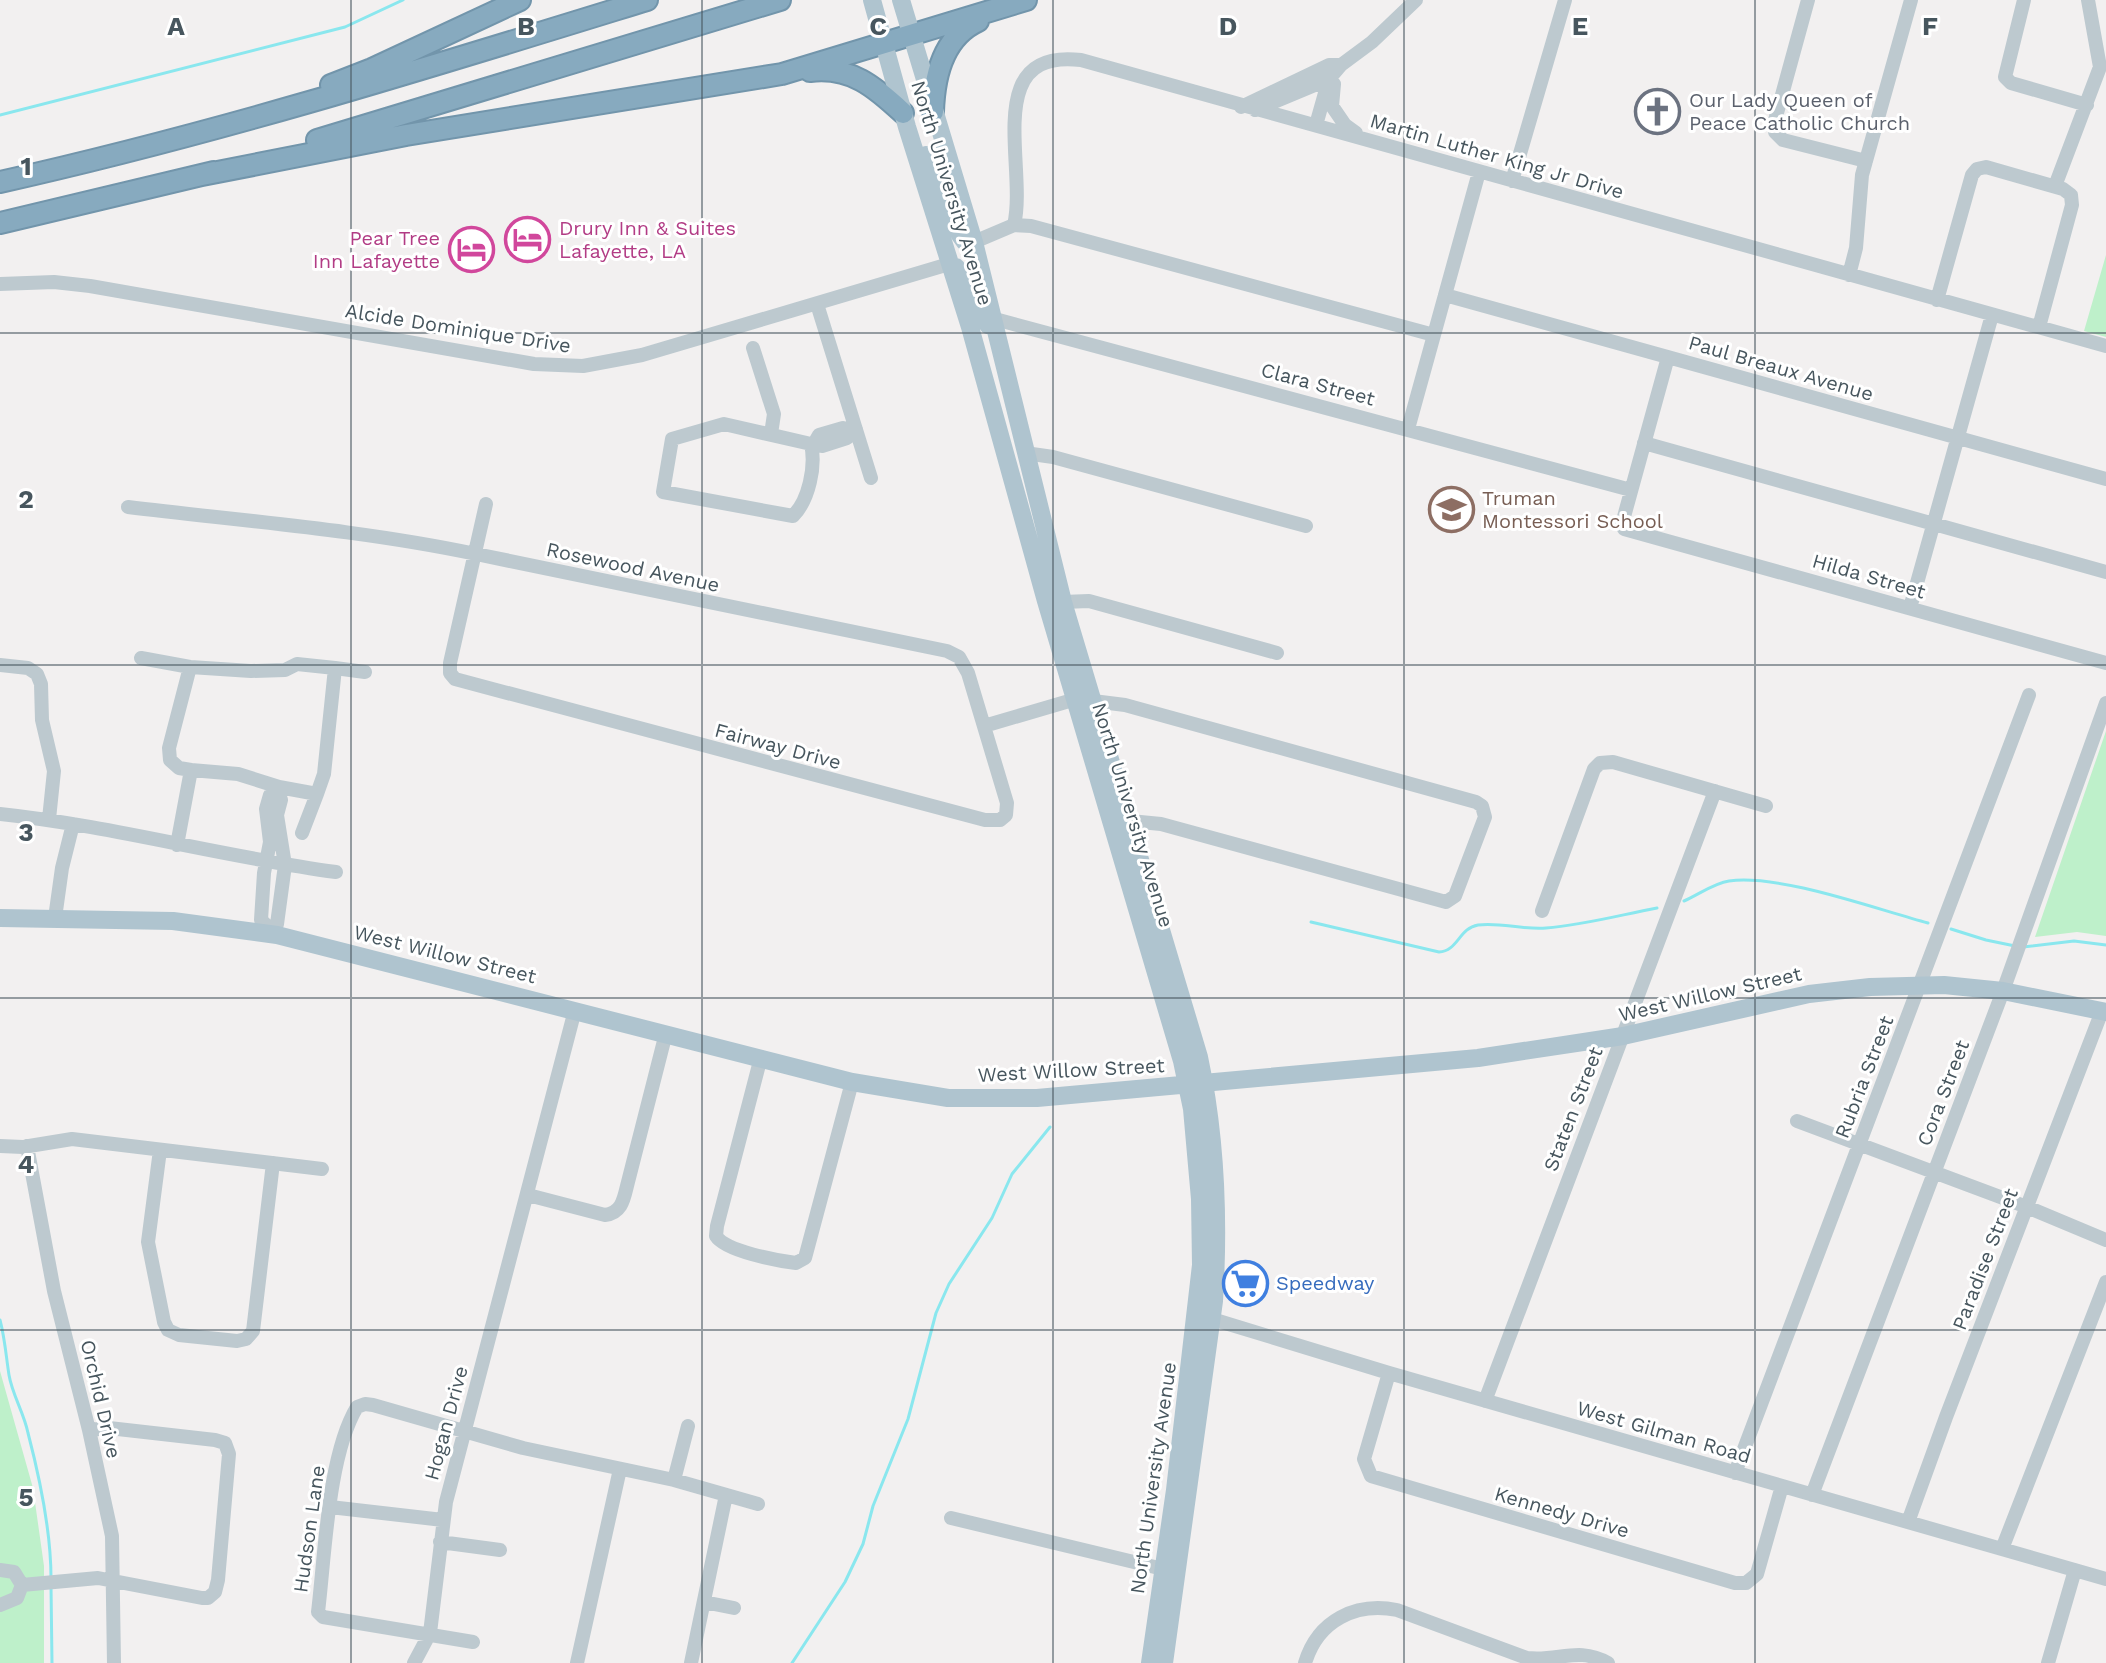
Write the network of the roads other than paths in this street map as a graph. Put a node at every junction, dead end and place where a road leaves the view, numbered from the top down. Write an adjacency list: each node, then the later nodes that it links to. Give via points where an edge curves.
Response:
1 (520, 0): 24 (highway, via 372,69)
2 (647, 0): 24 (highway, via 324,100)
3 (780, 0): 28 (highway)
4 (872, 0): 14 (main road, North University Avenue)
5 (901, 0): 13 (main road, North University Avenue)
6 (1026, 0): 13 (highway); 19 (highway, via 965,27 938,69)
7 (1416, 0): 15 (street)
8 (1565, 0): 29 (street)
9 (1808, 0): 26 (street, via 1775,132 1783,140)
10 (1911, 0): 26 (street)
11 (2024, 0): 20 (street, via 2005,77)
12 (2088, 0): 20 (street, via 2100,67)
13 (912, 35): 14 (highway); 19 (main road, North University Avenue)
14 (885, 43): 16 (highway); 18 (main road, North University Avenue)
15 (1341, 65): 17 (street); 21 (street, via 1329,65); 25 (street, via 1332,106 1345,125)
16 (782, 74): 22 (highway, via 822,69 853,76 877,89); 28 (highway, via 406,135)
17 (1329, 79): 21 (street); 23 (street)
18 (896, 85): 19 (main road, via 907,81); 22 (main road, North University Avenue)
19 (931, 103): 34 (main road, North University Avenue)
20 (2087, 105): 31 (street)
21 (1248, 108): 23 (street, Martin Luther King Jr Drive); 33 (street, Martin Luther King Jr Drive, via 1081,60 1041,63 1020,85 1016,103)
22 (905, 120): 34 (main road, via 920,139 962,239); 35 (main road, North University Avenue)
23 (1316, 125): 25 (street, Martin Luther King Jr Drive)
24 (172, 140): 30 (highway)
25 (1366, 140): 27 (street, Martin Luther King Jr Drive)
26 (1866, 161): 36 (street)
27 (1479, 172): 29 (street, Martin Luther King Jr Drive); 38 (street)
28 (202, 175): 32 (highway)
29 (1512, 181): 36 (street, Martin Luther King Jr Drive)
30 (0, 182)
31 (2055, 186): 39 (street, via 1977,169); 43 (street, via 2068,191 2072,205)
32 (0, 223)
33 (1014, 225): 34 (street); 44 (street)
34 (974, 242): 42 (main road, North University Avenue)
35 (949, 264): 40 (street, Alcide Dominique Drive); 45 (main road, via 966,279); 49 (main road, North University Avenue)
36 (1849, 275): 39 (street, Martin Luther King Jr Drive)
37 (0, 284): 40 (street, Alcide Dominique Drive, via 90,286 553,366 606,364)
38 (1445, 295): 44 (street); 48 (street, Paul Breaux Avenue)
39 (1937, 300): 41 (street, Martin Luther King Jr Drive)
40 (817, 304): 52 (street)
41 (1992, 315): 43 (street, Martin Luther King Jr Drive); 54 (street)
42 (995, 319): 45 (main road, North University Avenue); 51 (street, Clara Street)
43 (2039, 327): 46 (street, Martin Luther King Jr Drive)
44 (1434, 335): 51 (street)
45 (999, 341): 50 (main road, North University Avenue)
46 (2106, 346)
47 (753, 348): 53 (street, via 774,414)
48 (1668, 357): 54 (street, Paul Breaux Avenue); 56 (street)
49 (978, 364): 50 (main road, via 998,392); 57 (main road, North University Avenue)
50 (1009, 393): 58 (main road, North University Avenue)
51 (1408, 429): 61 (street, Clara Street)
52 (853, 430): 55 (street, via 819,435); 59 (street)
53 (771, 434): 55 (street); 55 (street, via 724,424 672,439 663,492 793,516 805,504)
54 (1957, 437): 60 (street, Paul Breaux Avenue); 64 (street)
55 (813, 443)
56 (1644, 443): 61 (street); 64 (street)
57 (1003, 452): 58 (main road); 78 (main road, North University Avenue)
58 (1025, 453): 65 (street); 68 (main road, North University Avenue)
59 (871, 478)
60 (2106, 479)
61 (1631, 490): 69 (street, Hilda Street, via 1622,527)
62 (486, 504): 66 (street)
63 (128, 507): 66 (street, Rosewood Avenue, via 389,538)
64 (1933, 524): 67 (street); 69 (street)
65 (1306, 526)
66 (476, 554): 80 (street, Rosewood Avenue, via 947,651 965,665); 80 (street, Fairway Drive, via 450,663 451,676 461,683 995,821 1006,815 1007,803)
67 (2106, 572)
68 (1063, 602): 70 (street, via 1089,601); 78 (main road, North University Avenue)
69 (1910, 608): 72 (street, Hilda Street)
70 (1277, 653)
71 (141, 658): 74 (street)
72 (2106, 663)
73 (0, 665): 87 (street, via 28,668 41,684 42,720 54,771)
74 (190, 667): 75 (street); 81 (street, via 169,748 170,760)
75 (335, 668): 76 (street); 84 (street, via 324,774)
76 (365, 672)
77 (2029, 695): 101 (street, Rubria Street)
78 (1084, 700): 80 (street); 88 (main road, North University Avenue); 88 (street, via 1155,713 1476,802 1484,809 1484,824 1446,902 1161,824)
79 (2106, 703): 102 (street, Cora Street)
80 (984, 726)
81 (191, 770): 82 (street, via 238,774); 91 (street)
82 (279, 789): 84 (street); 92 (street, via 270,795 266,809); 93 (street, via 277,815)
83 (1715, 791): 85 (street); 97 (street, via 1613,762 1600,763); 106 (street, Staten Street)
84 (317, 794): 90 (street)
85 (1766, 806)
86 (0, 814): 87 (street)
87 (49, 819): 89 (street)
88 (1121, 822): 109 (main road, North University Avenue)
89 (73, 824): 91 (street); 99 (street)
90 (302, 833)
91 (177, 845): 92 (street)
92 (266, 862): 93 (street); 96 (street)
93 (285, 865): 94 (street); 95 (street)
94 (336, 872)
95 (282, 886): 96 (street, via 273,882); 100 (street, via 277,924)
96 (262, 892): 100 (street, via 261,920)
97 (1542, 911)
98 (0, 918): 99 (main road, West Willow Street)
99 (55, 918): 100 (main road, West Willow Street, via 173,921)
100 (268, 931): 103 (main road, West Willow Street)
101 (1921, 985): 102 (main road, West Willow Street); 106 (main road, West Willow Street, via 1809,994); 113 (street, Rubria Street)
102 (2003, 991): 104 (main road, West Willow Street); 117 (street, Cora Street)
103 (575, 1010): 105 (main road, West Willow Street); 118 (street, Hogan Drive)
104 (2104, 1012): 119 (street, Paradise Street)
105 (666, 1033): 107 (main road, West Willow Street); 118 (street, via 617,1211 605,1215)
106 (1623, 1036): 109 (main road, West Willow Street, via 1478,1058); 124 (street, Staten Street)
107 (761, 1057): 108 (main road, West Willow Street); 108 (street, via 716,1236 724,1245 772,1259 796,1263 805,1258)
108 (852, 1082): 109 (main road, West Willow Street, via 948,1098 999,1099)
109 (1196, 1084): 122 (main road, North University Avenue, via 1216,1204); 142 (main road, North University Avenue, via 1201,1265)
110 (1797, 1121): 113 (street)
111 (0, 1146): 112 (street)
112 (27, 1146): 114 (street, via 72,1139); 126 (street, Orchid Drive, via 54,1291)
113 (1859, 1146): 117 (street); 129 (street, Rubria Street)
114 (160, 1150): 115 (street); 115 (street, via 148,1242 165,1328 179,1335 237,1341 253,1331)
115 (273, 1163): 116 (street)
116 (322, 1169)
117 (1934, 1173): 119 (street); 133 (street, Cora Street)
118 (528, 1195): 127 (street, Hogan Drive)
119 (2027, 1207): 120 (street); 138 (street, Paradise Street)
120 (2106, 1240)
121 (2106, 1282): 140 (street)
122 (1212, 1319): 123 (street, West Gilman Road); 158 (main road, North University Avenue)
123 (1389, 1373): 124 (street, West Gilman Road); 131 (street, Kennedy Drive, via 1364,1459 1371,1476 1735,1583 1757,1574)
124 (1485, 1401): 129 (street, West Gilman Road)
125 (688, 1426): 130 (street)
126 (89, 1430): 145 (street, Orchid Drive, via 112,1536); 145 (street, via 215,1440 228,1448 218,1580 211,1596)
127 (464, 1432): 128 (street); 135 (street, Hudson Lane, via 373,1405 357,1407 334,1476); 137 (street, Hogan Drive)
128 (620, 1469): 130 (street); 155 (street)
129 (1735, 1473): 131 (street, West Gilman Road)
130 (674, 1480): 132 (street)
131 (1782, 1486): 133 (street, West Gilman Road)
132 (726, 1495): 134 (street); 148 (street)
133 (1812, 1495): 138 (street, West Gilman Road)
134 (758, 1504)
135 (330, 1507): 137 (street); 151 (street, Hudson Lane, via 318,1612)
136 (951, 1518): 142 (street)
137 (443, 1520): 139 (street, Hogan Drive)
138 (1908, 1522): 140 (street, West Gilman Road)
139 (440, 1542): 141 (street); 151 (street, Hogan Drive)
140 (2002, 1549): 144 (street, West Gilman Road)
141 (500, 1550)
142 (1163, 1569): 157 (main road, North University Avenue)
143 (0, 1570): 147 (street, via 14,1572)
144 (2075, 1570): 146 (street, West Gilman Road); 161 (street)
145 (113, 1579): 147 (street); 153 (street, Orchid Drive)
146 (2106, 1579)
147 (22, 1585): 149 (street, via 17,1598)
148 (704, 1602): 150 (street); 156 (street)
149 (0, 1605)
150 (734, 1608)
151 (430, 1633): 152 (street, Hudson Lane); 154 (street, Hogan Drive)
152 (473, 1642)
153 (114, 1663)
154 (414, 1663)
155 (577, 1663)
156 (691, 1663)
157 (1150, 1663)
158 (1164, 1663)
159 (1305, 1663): 160 (street, via 1329,1625 1347,1613 1375,1607 1397,1610 1527,1658 1581,1654)
160 (1608, 1663)
161 (2048, 1663)

